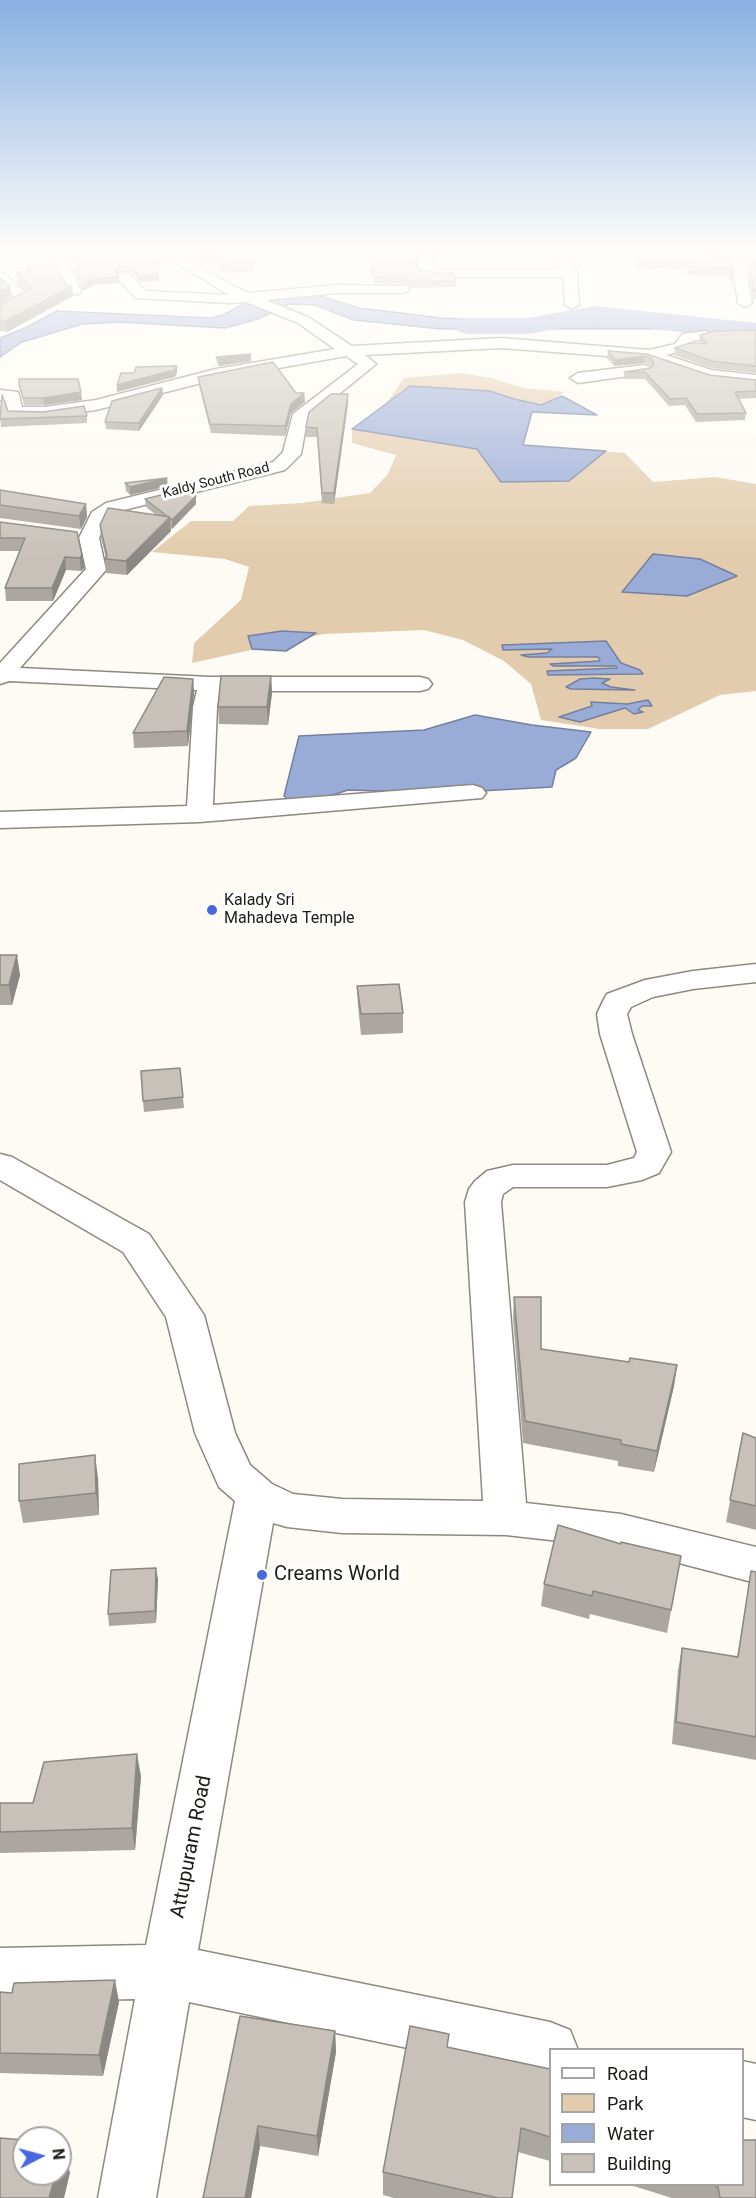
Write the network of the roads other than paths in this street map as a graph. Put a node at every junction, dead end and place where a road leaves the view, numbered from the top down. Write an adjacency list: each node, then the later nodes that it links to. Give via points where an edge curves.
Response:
1 (335, 354): 9 (street, via 216,374 75,408 15,412 12,395)
2 (354, 354): 11 (street, Kaldy South Road, via 368,364 299,418 292,454 279,466 113,507 99,516)
3 (631, 354): 5 (street)
4 (654, 354): 5 (street)
5 (649, 355): 6 (street)
6 (684, 367): 7 (street); 8 (street, via 709,375)
7 (578, 378)
8 (756, 380)
9 (0, 395)
10 (67, 535): 11 (street)
11 (89, 538): 12 (street, via 96,570)
12 (1, 676): 13 (street)
13 (210, 684): 14 (street); 16 (street, via 205,707)
14 (420, 684)
15 (473, 794): 16 (street)
16 (200, 814): 17 (street)
17 (0, 820)
18 (756, 973): 21 (street, via 645,989 618,1001 612,1014 616,1034 654,1152 646,1164 607,1176 513,1176 499,1179 488,1190 483,1202)
19 (0, 1165): 20 (street, via 136,1243 185,1315 215,1433 234,1475)
20 (257, 1496): 21 (street, via 287,1510 342,1516); 23 (street, Attupuram Road)
21 (506, 1518): 22 (street, via 621,1532)
22 (756, 1565)
23 (168, 1971): 24 (street); 25 (street); 26 (street, Attupuram Road)
24 (0, 1975)
25 (549, 2050)
26 (127, 2198)

